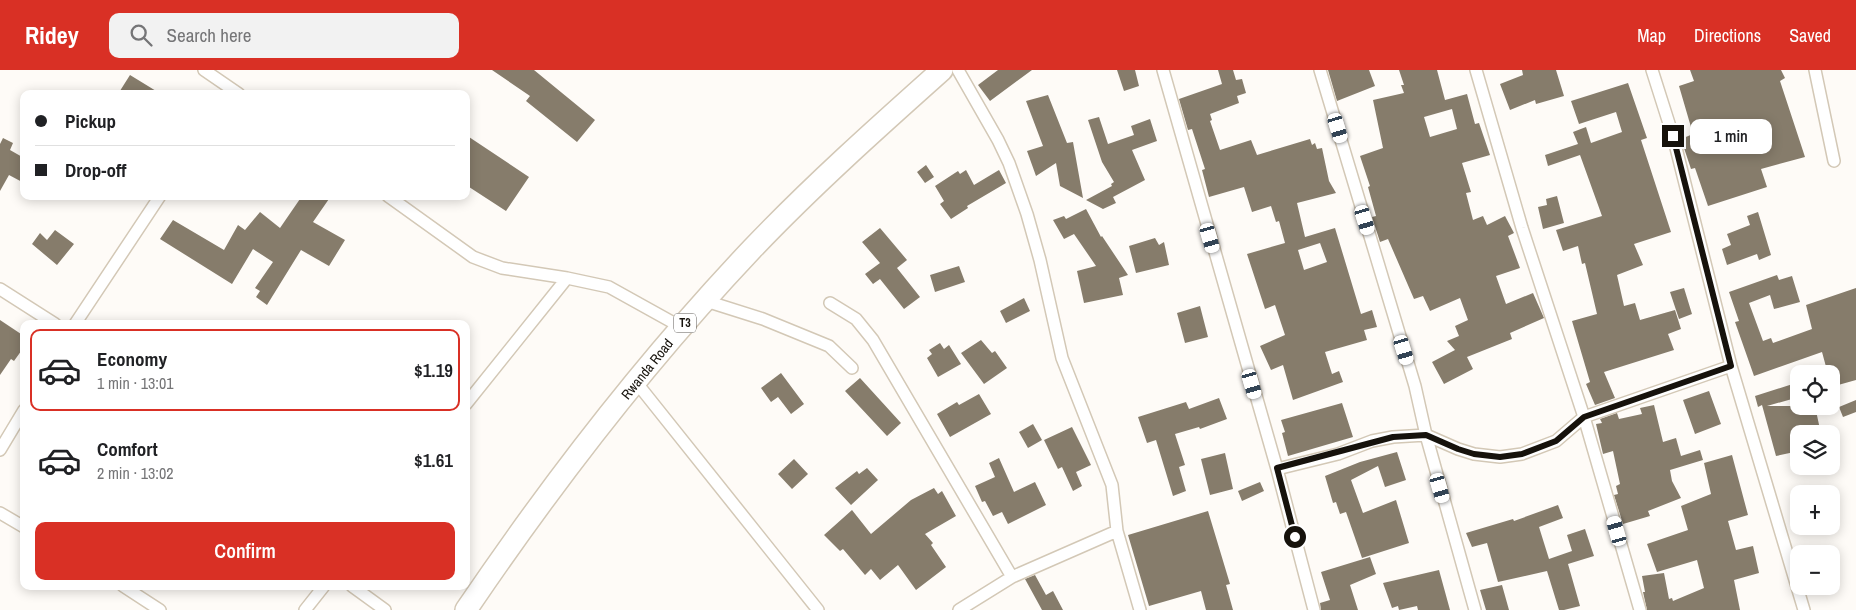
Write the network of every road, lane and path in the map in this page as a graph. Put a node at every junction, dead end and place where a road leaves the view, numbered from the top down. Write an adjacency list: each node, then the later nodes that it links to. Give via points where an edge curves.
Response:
1 (204, 70): 9 (street)
2 (942, 70): 15 (highway, Rwanda Road / T3, via 857,146 752,249)
3 (958, 70): 31 (street, via 1009,162 1027,214 1062,358 1112,485)
4 (1164, 70): 28 (street)
5 (1320, 70): 26 (street, via 1415,386)
6 (1476, 70): 25 (street, via 1522,228)
7 (1652, 70): 20 (street, via 1673,136)
8 (1815, 70): 10 (street)
9 (230, 90)
10 (1834, 161)
11 (157, 200): 18 (street)
12 (394, 200): 13 (street, via 473,257 502,268)
13 (567, 278): 19 (street, via 609,287); 23 (street)
14 (0, 289): 17 (street)
15 (706, 301): 19 (highway, Rwanda Road / T3); 21 (street, via 763,319 829,346)
16 (830, 303): 32 (street, via 856,319 872,340)
17 (49, 320)
18 (78, 320)
19 (681, 327): 22 (highway, Rwanda Road / T3)
20 (1731, 366): 25 (street); 46 (street)
21 (852, 368)
22 (636, 382): 39 (highway, Rwanda Road / T3, via 512,541); 40 (street)
23 (470, 399)
24 (20, 417): 27 (street)
25 (1584, 417): 26 (street, via 1556,441 1522,454 1500,457 1466,452); 45 (street)
26 (1426, 435): 28 (street, via 1372,441 1338,454); 44 (street)
27 (0, 450)
28 (1277, 468): 43 (street)
29 (0, 513): 30 (street)
30 (20, 525)
31 (1117, 530): 32 (street); 42 (street)
32 (1012, 577): 41 (street)
33 (128, 590): 36 (street)
34 (321, 590): 37 (street)
35 (358, 590): 38 (street)
36 (160, 610)
37 (306, 610)
38 (386, 610)
39 (466, 610)
40 (818, 610)
41 (959, 610)
42 (1140, 610)
43 (1314, 610)
44 (1475, 610)
45 (1640, 610)
46 (1804, 610)

